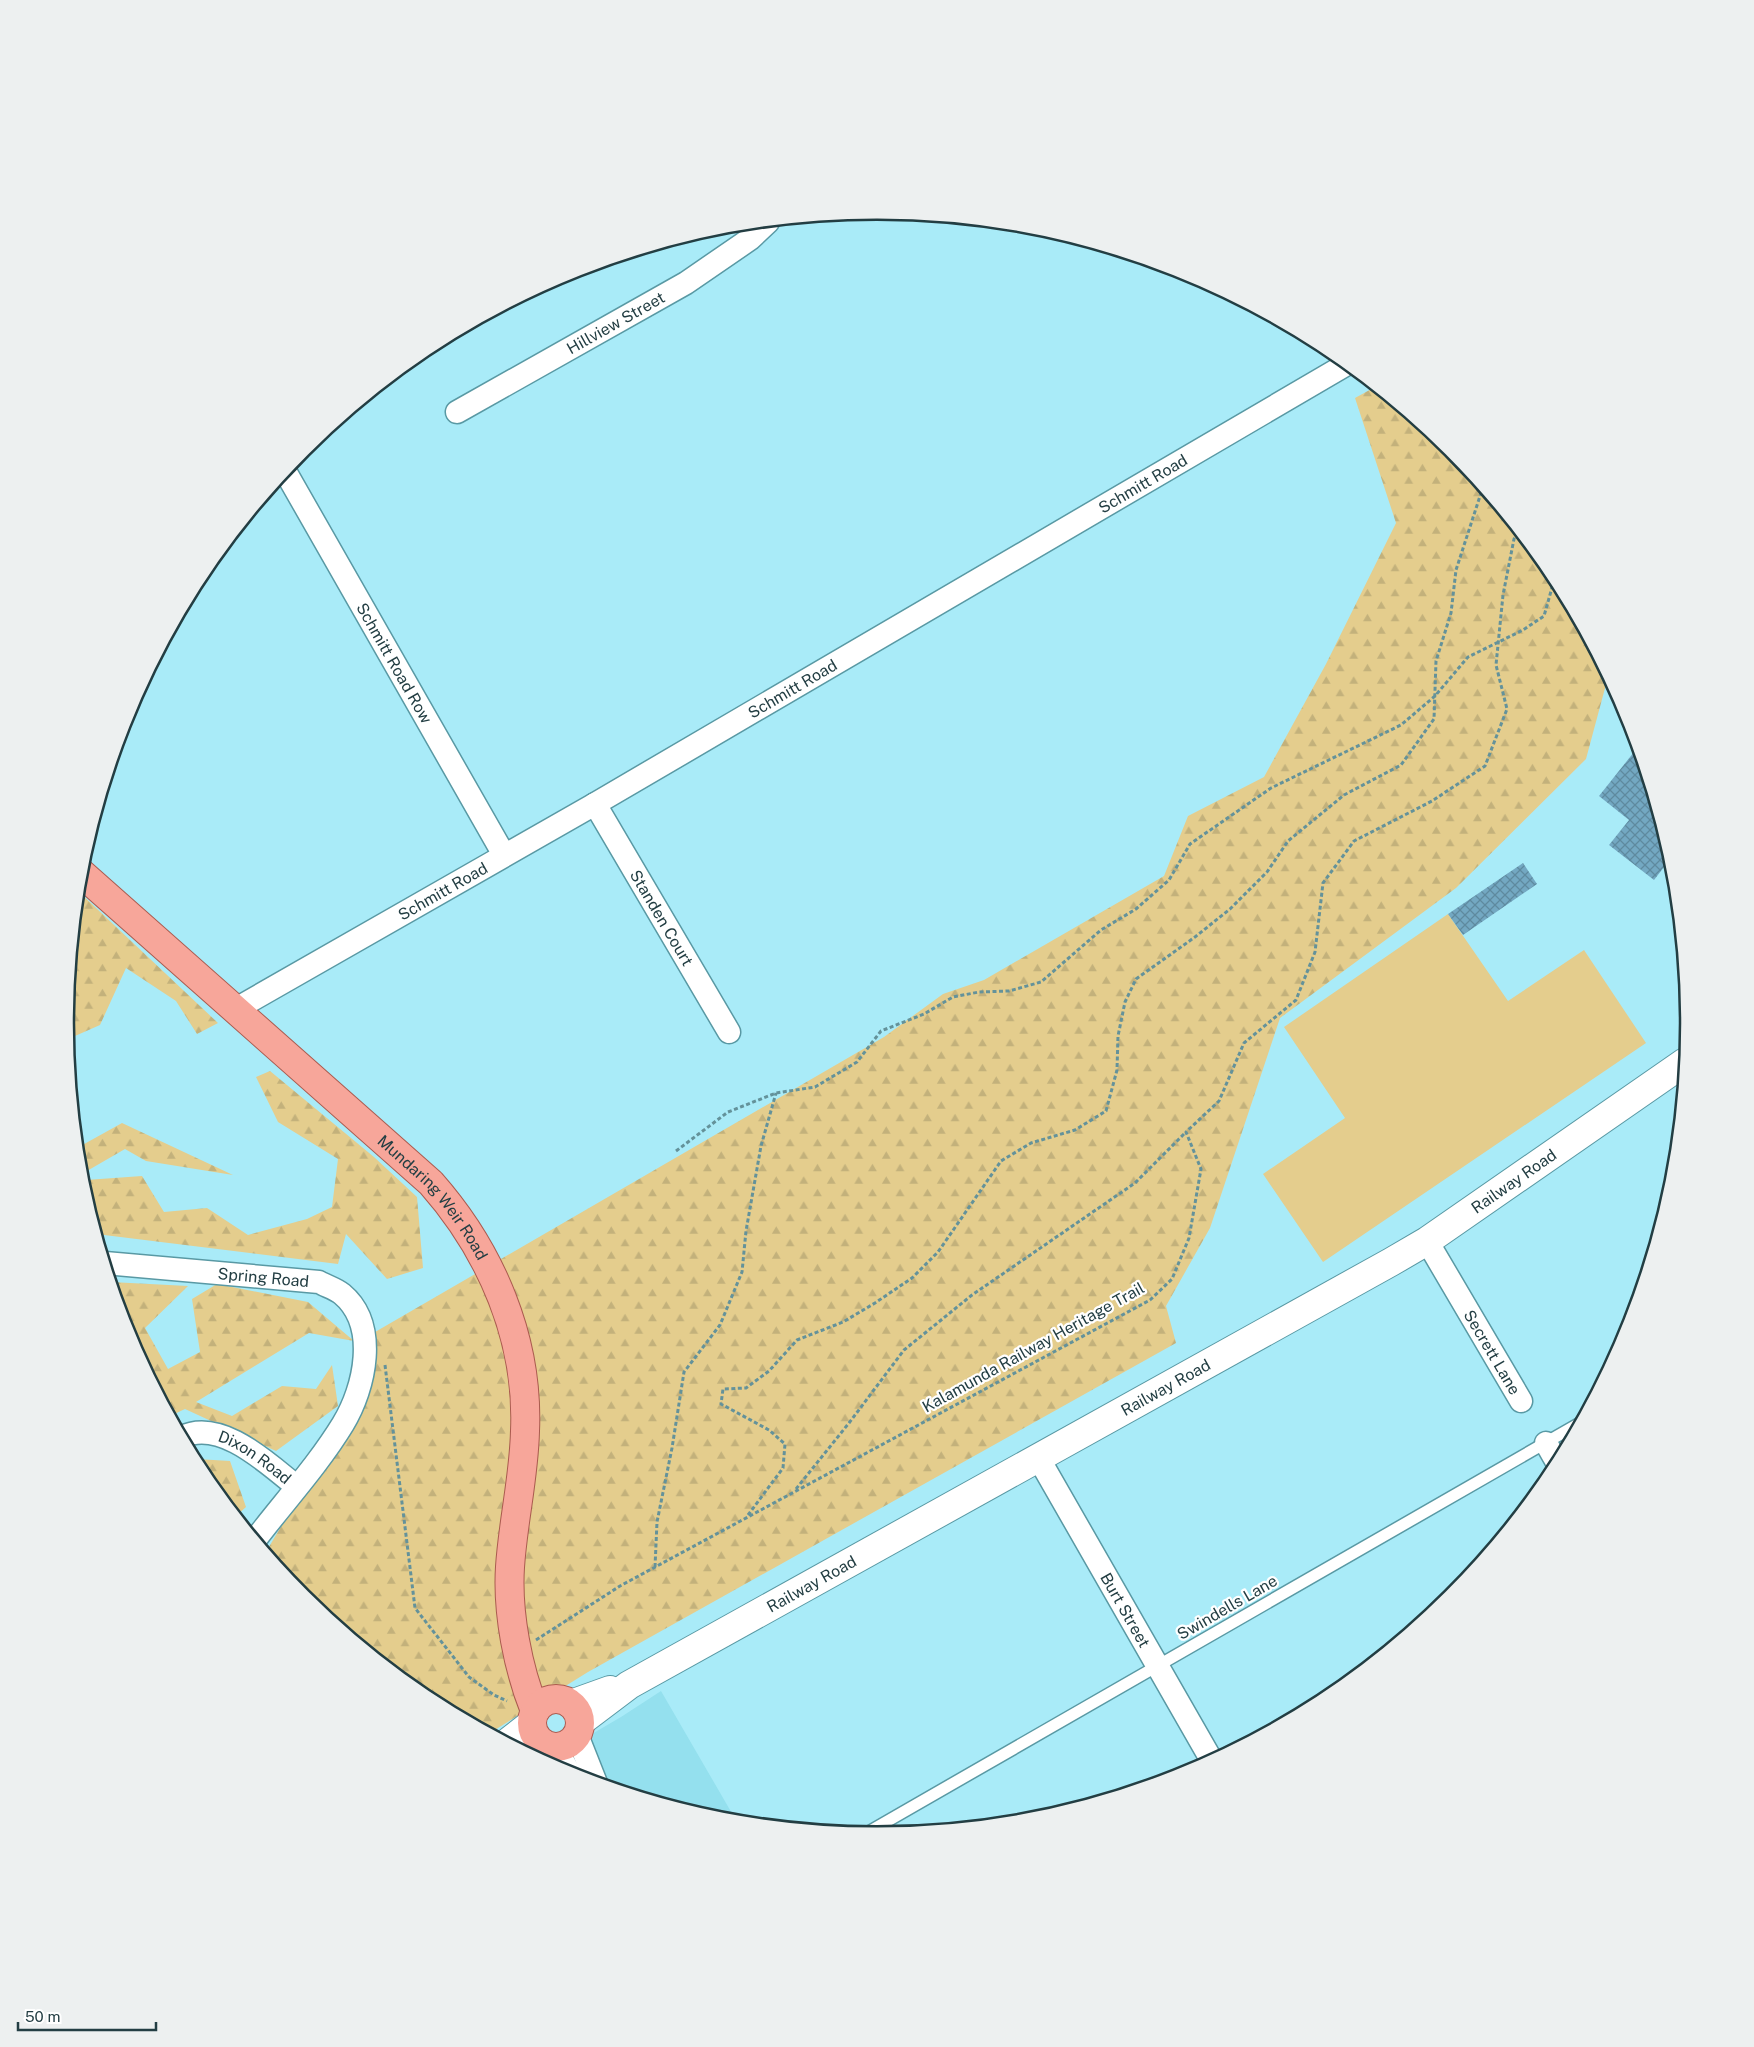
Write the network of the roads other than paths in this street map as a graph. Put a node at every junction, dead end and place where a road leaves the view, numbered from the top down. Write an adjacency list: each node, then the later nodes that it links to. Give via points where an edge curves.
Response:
1 (761, 229): 3 (street, Hillview Street, via 686,283)
2 (1341, 368): 5 (street, Schmitt Road)
3 (457, 412)
4 (288, 478): 6 (street, Schmitt Road Row)
5 (595, 804): 6 (street, Schmitt Road); 9 (street, Standen Court)
6 (504, 855): 8 (street, Schmitt Road)
7 (87, 878): 8 (main road, Mundaring Weir Road)
8 (236, 1009): 22 (main road, Mundaring Weir Road, via 431,1183 471,1234 498,1287 517,1344 525,1400 526,1431 510,1568 511,1613 524,1684)
9 (729, 1032)
10 (1679, 1066): 11 (street, Railway Road)
11 (1427, 1241): 13 (street, Secrett Lane); 18 (street, Railway Road)
12 (110, 1262): 19 (street, Spring Road, via 318,1282 340,1292 350,1301 364,1334 364,1362 357,1394 344,1423)
13 (1521, 1401)
14 (1571, 1428): 16 (lane, Swindells Lane)
15 (188, 1436): 19 (street, Dixon Road, via 207,1433 248,1448)
16 (1546, 1443): 17 (street); 21 (lane, Swindells Lane)
17 (1554, 1456)
18 (1039, 1459): 21 (street, Burt Street); 22 (street, Railway Road, via 629,1685 588,1696)
19 (296, 1486): 20 (street, Spring Road)
20 (259, 1535)
21 (1159, 1665): 24 (street, Burt Street); 27 (lane, Swindells Lane)
22 (549, 1724): 23 (street, Railway Road); 25 (street); 26 (street)
23 (514, 1740)
24 (1209, 1755)
25 (567, 1765)
26 (588, 1772)
27 (877, 1827)

